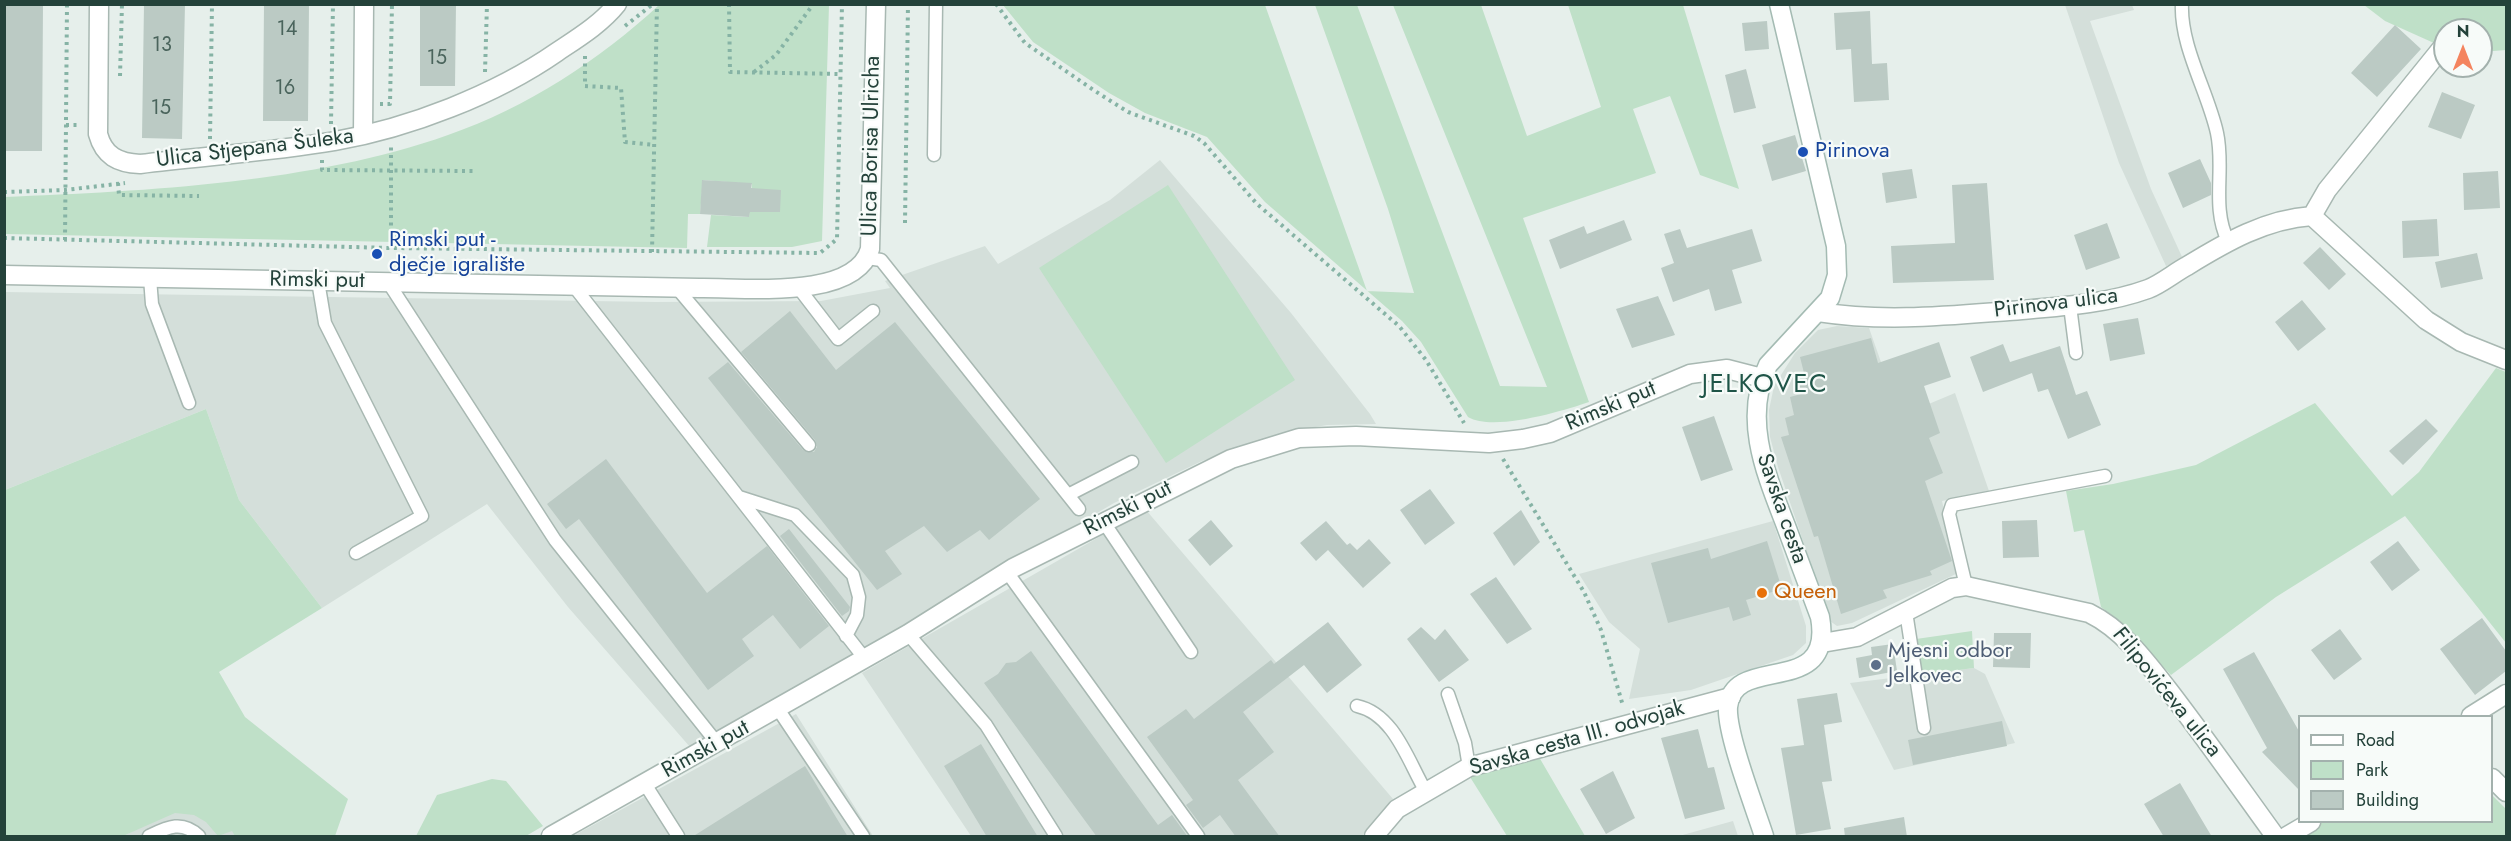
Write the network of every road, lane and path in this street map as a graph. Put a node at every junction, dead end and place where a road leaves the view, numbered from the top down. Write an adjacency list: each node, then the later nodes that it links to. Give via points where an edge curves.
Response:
1 (67, 4): 27 (path)
2 (99, 4): 28 (street)
3 (122, 4): 25 (path)
4 (212, 4): 31 (path, via 210,143)
5 (333, 4): 29 (path, via 331,126)
6 (364, 4): 30 (street)
7 (392, 4): 26 (path, via 390,104)
8 (487, 4): 24 (path)
9 (617, 4): 30 (street, Ulica Stjepana Šuleka, via 595,25 532,70 431,114)
10 (657, 4): 33 (path)
11 (729, 4): 22 (path, via 730,72)
12 (842, 4): 23 (path)
13 (876, 4): 47 (street, Ulica Borisa Ulricha, via 873,212)
14 (908, 4): 41 (path)
15 (936, 4): 34 (lane)
16 (996, 4): 63 (path, via 1025,43 1095,91 1128,112 1204,143 1257,204 1399,326 1426,360)
17 (1779, 4): 58 (street, Savska cesta, via 1836,246 1837,275 1830,298)
18 (2182, 4): 44 (lane, via 2184,27 2217,133 2220,218)
19 (813, 6): 22 (path, via 776,55)
20 (585, 55): 33 (path, via 585,87 621,88 625,142)
21 (2433, 59): 40 (street, via 2327,190)
22 (754, 72): 23 (path)
23 (841, 74): 46 (path, via 837,239 828,248 820,253)
24 (485, 78)
25 (120, 81)
26 (380, 104)
27 (66, 125): 28 (path); 43 (path)
28 (92, 125): 30 (street, Ulica Stjepana Šuleka, via 115,159 141,164)
29 (321, 125)
30 (363, 135)
31 (220, 142)
32 (392, 143): 36 (path)
33 (654, 145): 46 (path)
34 (934, 155)
35 (322, 159): 36 (path, via 322,170)
36 (392, 170): 37 (path); 45 (path)
37 (473, 171)
38 (118, 183): 39 (path, via 118,195)
39 (199, 196)
40 (2312, 216): 44 (street, Pirinova ulica, via 2289,217); 60 (street, via 2426,320 2461,342)
41 (905, 223)
42 (4, 238): 43 (path)
43 (65, 240): 45 (path)
44 (2228, 241): 56 (street, Pirinova ulica, via 2150,288)
45 (391, 248): 46 (path)
46 (652, 252)
47 (867, 258): 49 (street, Ulica Borisa Ulricha); 68 (lane, via 881,260)
48 (4, 275): 50 (street, Rimski put)
49 (844, 276): 55 (street, Rimski put, via 817,286)
50 (150, 278): 51 (street, Rimski put); 62 (lane, via 152,304)
51 (318, 281): 52 (street, Rimski put); 72 (lane, via 325,324 422,516)
52 (387, 282): 53 (street, Rimski put); 89 (lane, via 555,540)
53 (573, 285): 54 (street, Rimski put); 69 (lane)
54 (676, 287): 55 (street, Rimski put); 64 (lane)
55 (798, 287): 57 (lane, via 838,339)
56 (2070, 306): 58 (street, Pirinova ulica, via 1910,319 1862,319); 59 (lane)
57 (873, 311)
58 (1818, 312): 61 (street, Savska cesta, via 1780,350)
59 (2076, 353)
60 (2506, 360)
61 (1761, 378): 71 (street, Rimski put, via 1727,369 1690,374 1550,433 1523,439 1489,442 1356,436 1299,438 1231,459); 78 (street, Savska cesta, via 1755,419 1764,469 1820,617)
62 (189, 403)
63 (1467, 429)
64 (809, 445)
65 (1501, 455): 87 (path, via 1584,592 1601,630)
66 (1132, 462): 68 (lane)
67 (2105, 476): 74 (lane, via 1952,505 1949,514)
68 (1068, 495): 70 (lane)
69 (738, 496): 77 (lane); 77 (lane, via 795,515 852,576 859,597 857,615)
70 (1079, 509)
71 (1103, 521): 73 (street, Rimski put); 79 (lane)
72 (356, 554)
73 (1006, 572): 76 (street, Rimski put); 96 (lane)
74 (1966, 586): 75 (street, via 1952,588); 105 (street, Filipovićeva ulica, via 2089,613 2107,621 2183,709)
75 (1906, 612): 78 (street, via 1857,637); 88 (lane)
76 (908, 634): 80 (street, Rimski put); 102 (lane, via 986,724)
77 (846, 636): 80 (lane)
78 (1822, 643): 83 (street, via 1812,661 1744,682)
79 (1191, 652)
80 (865, 659): 85 (street, Rimski put)
81 (1448, 694): 90 (lane)
82 (2506, 694): 86 (street)
83 (1731, 697): 87 (street, Savska cesta III. odvojak); 104 (street, via 1728,708 1733,735)
84 (1357, 706): 93 (lane, via 1370,709 1400,741)
85 (778, 709): 89 (street, Rimski put); 101 (lane)
86 (2474, 715)
87 (1628, 723): 90 (street, Savska cesta III. odvojak)
88 (1924, 728)
89 (717, 743): 92 (street, Rimski put)
90 (1469, 767): 93 (street, Savska cesta III. odvojak)
91 (2493, 779): 94 (street)
92 (645, 784): 99 (street, Rimski put); 100 (lane)
93 (1425, 790): 103 (street, Savska cesta III. odvojak, via 1397,809)
94 (2506, 792)
95 (2309, 823): 106 (street)
96 (1196, 834)
97 (149, 837): 98 (lane, via 175,824 191,829)
98 (199, 837)
99 (551, 837)
100 (678, 837)
101 (863, 837)
102 (1056, 837)
103 (1374, 837)
104 (1764, 837)
105 (2275, 837)
106 (2287, 837)

